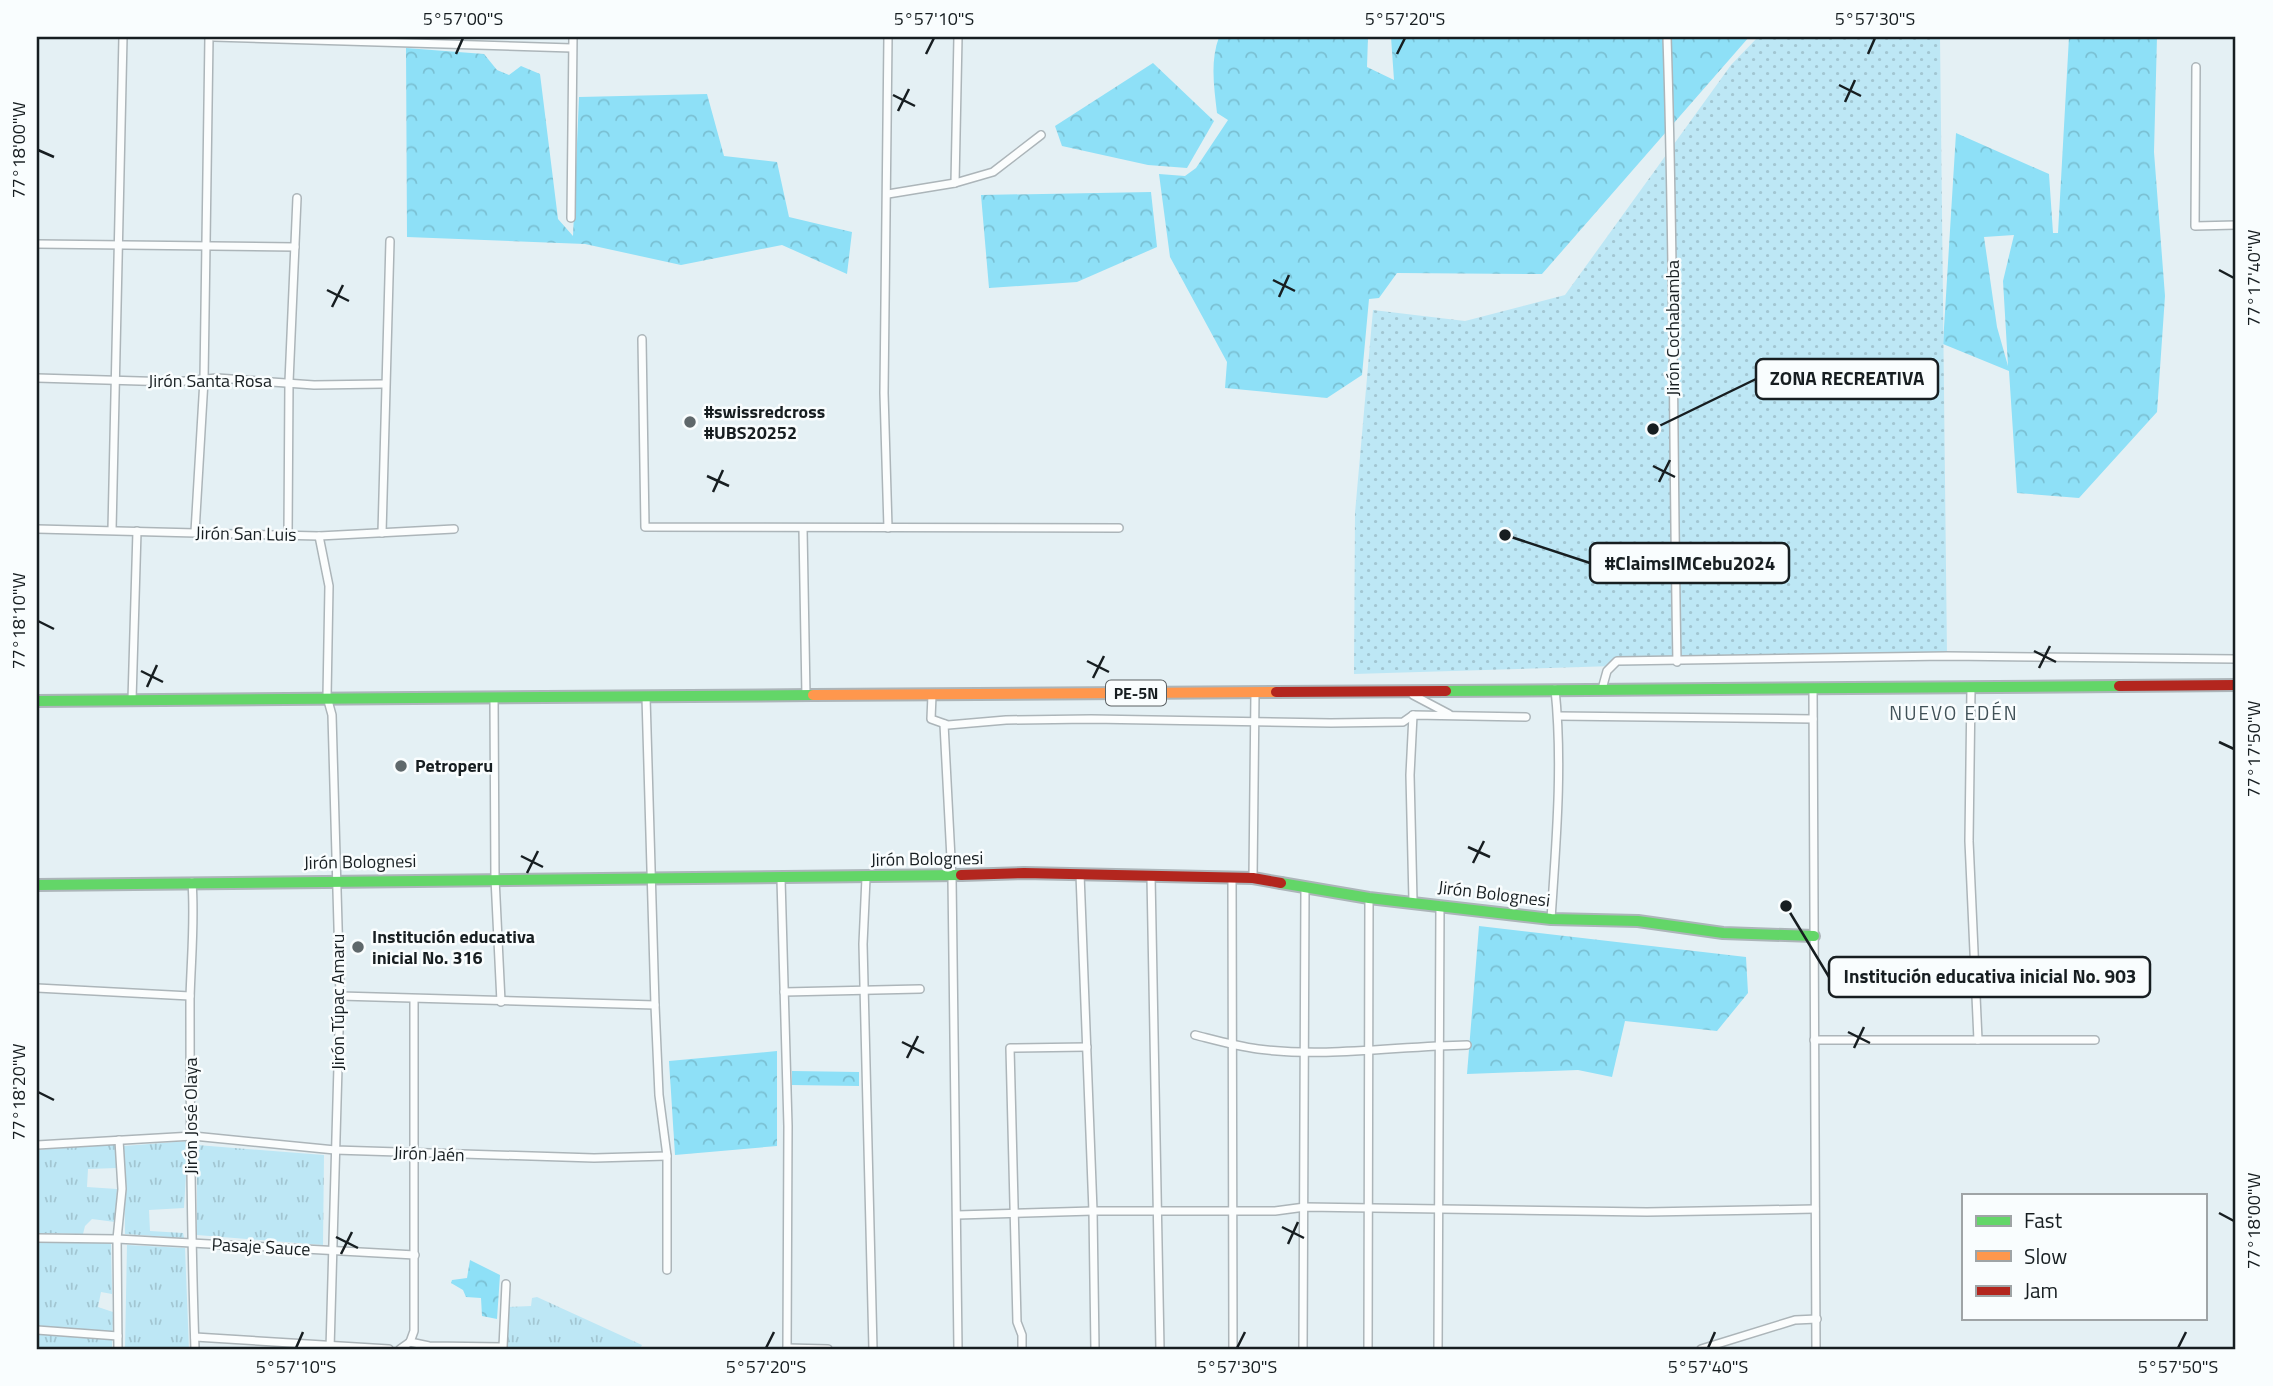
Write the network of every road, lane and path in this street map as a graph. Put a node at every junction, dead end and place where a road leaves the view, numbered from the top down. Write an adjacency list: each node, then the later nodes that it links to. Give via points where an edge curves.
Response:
1 (123, 37): 19 (street)
2 (212, 37): 3 (street); 20 (street)
3 (311, 37): 8 (street)
4 (573, 37): 9 (street)
5 (888, 37): 13 (street)
6 (958, 37): 12 (street)
7 (1667, 37): 40 (street, Jirón Cochabamba, via 1674,230)
8 (394, 38): 9 (street)
9 (572, 48): 15 (street)
10 (2196, 67): 16 (street, via 2195,226)
11 (1041, 135): 12 (street, via 993,172)
12 (955, 183): 13 (street)
13 (888, 194): 28 (street, via 884,393)
14 (297, 198): 21 (street)
15 (571, 218)
16 (2236, 225)
17 (390, 241): 27 (street)
18 (37, 244): 19 (street)
19 (119, 246): 20 (street); 24 (street)
20 (206, 246): 21 (street); 25 (street)
21 (295, 247): 26 (street)
22 (642, 339): 32 (street, via 645,527)
23 (37, 378): 24 (street, Jirón Santa Rosa)
24 (116, 380): 25 (street, Jirón Santa Rosa); 33 (street)
25 (204, 380): 26 (street, Jirón Santa Rosa); 35 (street)
26 (289, 382): 27 (street, Jirón Santa Rosa); 37 (street)
27 (383, 384): 36 (street)
28 (888, 528): 29 (street); 32 (street)
29 (1119, 528)
30 (37, 529): 33 (street, Jirón San Luis)
31 (454, 529): 36 (street, Jirón San Luis)
32 (803, 529): 50 (street)
33 (112, 530): 34 (street, Jirón San Luis)
34 (137, 531): 35 (street, Jirón San Luis); 54 (street)
35 (195, 532): 37 (street, Jirón San Luis)
36 (382, 533): 38 (street, Jirón San Luis)
37 (288, 534): 38 (street, Jirón San Luis)
38 (319, 536): 51 (street, Jirón Túpac Amaru, via 330,586)
39 (2236, 659): 40 (street, via 1947,656)
40 (1677, 662): 44 (street, via 1618,661 1607,671)
41 (2236, 685): 42 (main road, PE-5N)
42 (1971, 688): 45 (main road, PE-5N); 91 (street, via 1969,841)
43 (1555, 689): 44 (main road, PE-5N); 47 (main road, PE-5N); 57 (street)
44 (1602, 689): 45 (main road, PE-5N)
45 (1813, 689): 59 (street)
46 (1255, 693): 47 (main road, PE-5N); 48 (main road, PE-5N); 60 (street)
47 (1409, 693): 56 (street)
48 (932, 694): 50 (main road, PE-5N); 61 (street, via 931,719)
49 (494, 696): 51 (main road, PE-5N); 52 (main road, PE-5N); 65 (street)
50 (806, 696): 52 (main road, PE-5N)
51 (327, 697): 54 (main road, PE-5N); 70 (street, Jirón Túpac Amaru, via 332,715)
52 (646, 697): 63 (street)
53 (37, 701): 54 (main road, PE-5N)
54 (132, 701)
55 (1413, 715): 56 (street); 60 (street, via 1403,722); 76 (street)
56 (1451, 715): 58 (street)
57 (1558, 716): 59 (street); 78 (street)
58 (1526, 717)
59 (1813, 719): 79 (street)
60 (1256, 721): 61 (street); 69 (street)
61 (944, 724): 67 (street)
62 (1080, 874): 64 (main road, Jirón Bolognesi); 67 (main road, Jirón Bolognesi); 96 (street)
63 (651, 876): 65 (main road, Jirón Bolognesi); 71 (main road, Jirón Bolognesi); 88 (street)
64 (1151, 876): 68 (main road, Jirón Bolognesi); 110 (street)
65 (495, 878): 70 (main road, Jirón Bolognesi); 87 (street)
66 (866, 878): 67 (main road, Jirón Bolognesi); 71 (main road, Jirón Bolognesi); 82 (street)
67 (952, 878): 113 (street)
68 (1233, 878): 69 (main road, Jirón Bolognesi); 93 (street)
69 (1253, 878): 74 (main road, Jirón Bolognesi)
70 (337, 879): 72 (main road, Jirón Bolognesi); 85 (street, Jirón Túpac Amaru)
71 (781, 879): 83 (street)
72 (192, 882): 73 (main road, Jirón Bolognesi); 84 (street, Jirón José Olaya, via 195,923)
73 (37, 885)
74 (1305, 888): 75 (main road, Jirón Bolognesi); 98 (street)
75 (1369, 898): 76 (main road, Jirón Bolognesi); 97 (street)
76 (1413, 901): 77 (main road, Jirón Bolognesi)
77 (1440, 905): 78 (main road, Jirón Bolognesi); 94 (street)
78 (1551, 919): 79 (main road, Jirón Bolognesi, via 1638,921 1723,933)
79 (1814, 936): 90 (street)
80 (37, 988): 84 (street)
81 (920, 989): 82 (street)
82 (864, 991): 83 (street); 133 (street)
83 (784, 992): 131 (street)
84 (190, 996): 99 (street, Jirón José Olaya)
85 (340, 996): 86 (street); 102 (street, Jirón Túpac Amaru)
86 (414, 999): 87 (street); 103 (street)
87 (501, 1002): 88 (street)
88 (655, 1005): 104 (street)
89 (1195, 1035): 93 (street)
90 (1814, 1040): 91 (street); 107 (street)
91 (1978, 1040): 92 (street)
92 (2095, 1041)
93 (1235, 1045): 98 (street); 111 (street)
94 (1438, 1045): 95 (street); 97 (street); 108 (street)
95 (1466, 1045)
96 (1087, 1047): 109 (street); 112 (street, via 1010,1048)
97 (1369, 1049): 98 (street); 106 (street)
98 (1306, 1050): 105 (street)
99 (193, 1136): 100 (street, Jirón Jaén); 102 (street, Jirón Jaén); 116 (street, Jirón José Olaya)
100 (119, 1140): 101 (street, Jirón Jaén); 115 (street, via 122,1188)
101 (37, 1145)
102 (335, 1150): 103 (street, Jirón Jaén); 117 (street, Jirón Túpac Amaru)
103 (415, 1153): 104 (street, Jirón Jaén); 118 (street)
104 (667, 1156): 119 (street)
105 (1305, 1207): 106 (street); 111 (street); 139 (street)
106 (1367, 1209): 108 (street); 140 (street)
107 (1815, 1209): 108 (street); 121 (street)
108 (1437, 1210): 141 (street)
109 (1093, 1211): 110 (street); 112 (street); 136 (street)
110 (1157, 1211): 111 (street); 137 (street)
111 (1235, 1211): 138 (street)
112 (1015, 1213): 113 (street); 135 (street, via 1017,1322)
113 (957, 1215): 134 (street)
114 (37, 1238): 115 (street, Pasaje Sauce)
115 (117, 1239): 116 (street, Pasaje Sauce); 123 (street)
116 (191, 1244): 117 (street, Pasaje Sauce); 124 (street, Jirón José Olaya)
117 (331, 1250): 118 (street, Pasaje Sauce); 126 (street, Jirón Túpac Amaru)
118 (415, 1255): 125 (street)
119 (667, 1270)
120 (506, 1284): 125 (street, via 503,1347)
121 (1817, 1319): 142 (street, via 1795,1320); 143 (street)
122 (37, 1331): 123 (street)
123 (118, 1336): 127 (street)
124 (195, 1337): 126 (street); 128 (street, Jirón José Olaya)
125 (410, 1342): 130 (street)
126 (330, 1346): 129 (street)
127 (118, 1349)
128 (195, 1349)
129 (389, 1349)
130 (400, 1349)
131 (787, 1349): 132 (street)
132 (828, 1349)
133 (873, 1349)
134 (958, 1349)
135 (1022, 1349)
136 (1094, 1349)
137 (1160, 1349)
138 (1233, 1349)
139 (1303, 1349)
140 (1368, 1349)
141 (1438, 1349)
142 (1701, 1349)
143 (1816, 1349)

